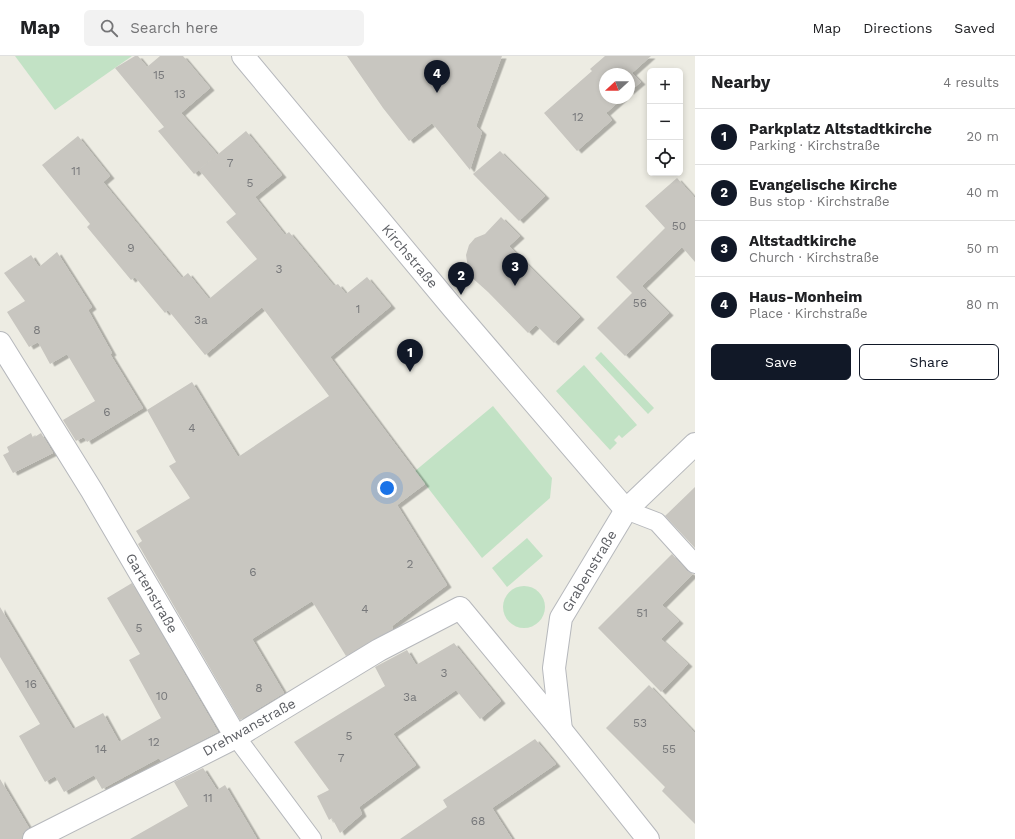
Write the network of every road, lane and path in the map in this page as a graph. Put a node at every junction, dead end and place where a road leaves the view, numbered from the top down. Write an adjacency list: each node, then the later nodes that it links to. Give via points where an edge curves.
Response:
1 (243, 56): 4 (street, Kirchstraße)
2 (0, 343): 7 (street, Gartenstraße, via 92,491)
3 (695, 444): 4 (street, Grabenstraße)
4 (626, 510): 5 (lane, via 657,522); 6 (street, Grabenstraße, via 561,618 554,668)
5 (695, 564)
6 (561, 730): 7 (street, Drehwanstraße, via 460,608 379,650); 10 (street)
7 (236, 737): 8 (street, Drehwanstraße); 9 (lane, Gartenstraße)
8 (34, 839)
9 (312, 839)
10 (648, 839)

